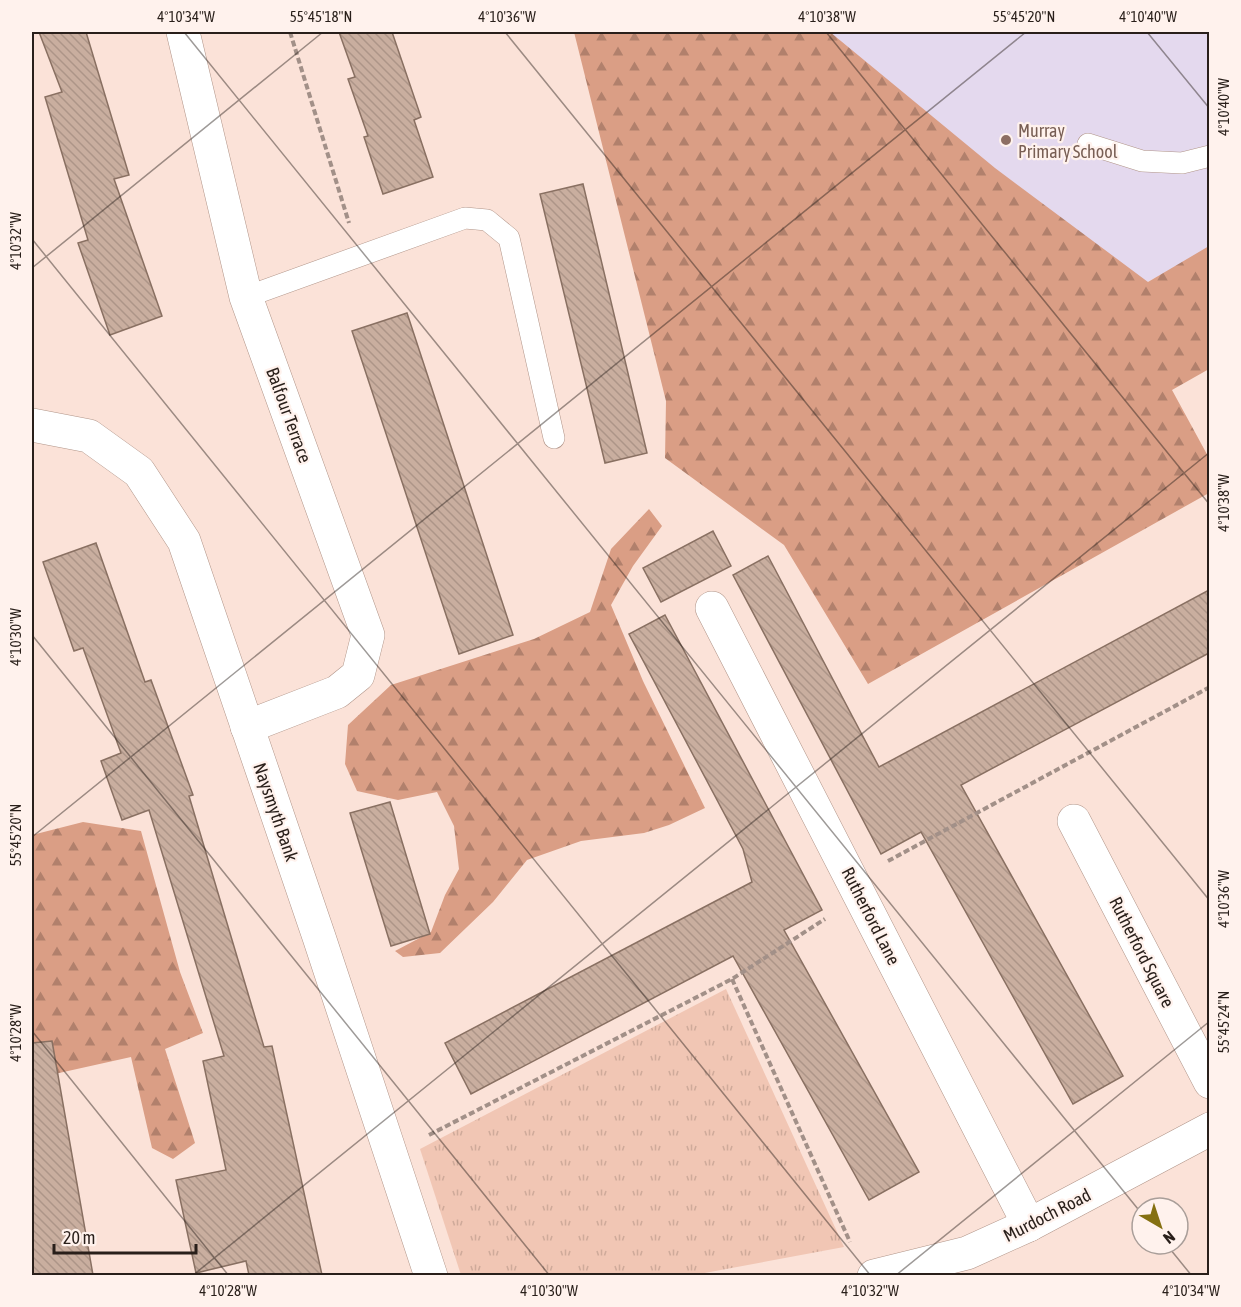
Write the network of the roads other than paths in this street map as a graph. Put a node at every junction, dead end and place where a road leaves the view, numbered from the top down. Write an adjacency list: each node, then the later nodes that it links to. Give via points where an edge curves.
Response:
1 (183, 32): 4 (street, Balfour Terrace)
2 (1088, 144): 3 (lane, via 1142,161 1182,163)
3 (1209, 156)
4 (246, 297): 6 (lane, via 465,218 487,220 509,238); 8 (street, Balfour Terrace, via 368,634 358,675 337,692)
5 (32, 425): 8 (street, Naysmyth Bank, via 89,436 138,472 184,541)
6 (554, 438)
7 (712, 608): 12 (street, Rutherford Lane)
8 (246, 727): 13 (street, Naysmyth Bank)
9 (1074, 821): 10 (street, Rutherford Square)
10 (1209, 1082)
11 (1209, 1130): 12 (street, Murdoch Road)
12 (1029, 1225): 14 (street, Murdoch Road, via 967,1253)
13 (431, 1275)
14 (874, 1275)

